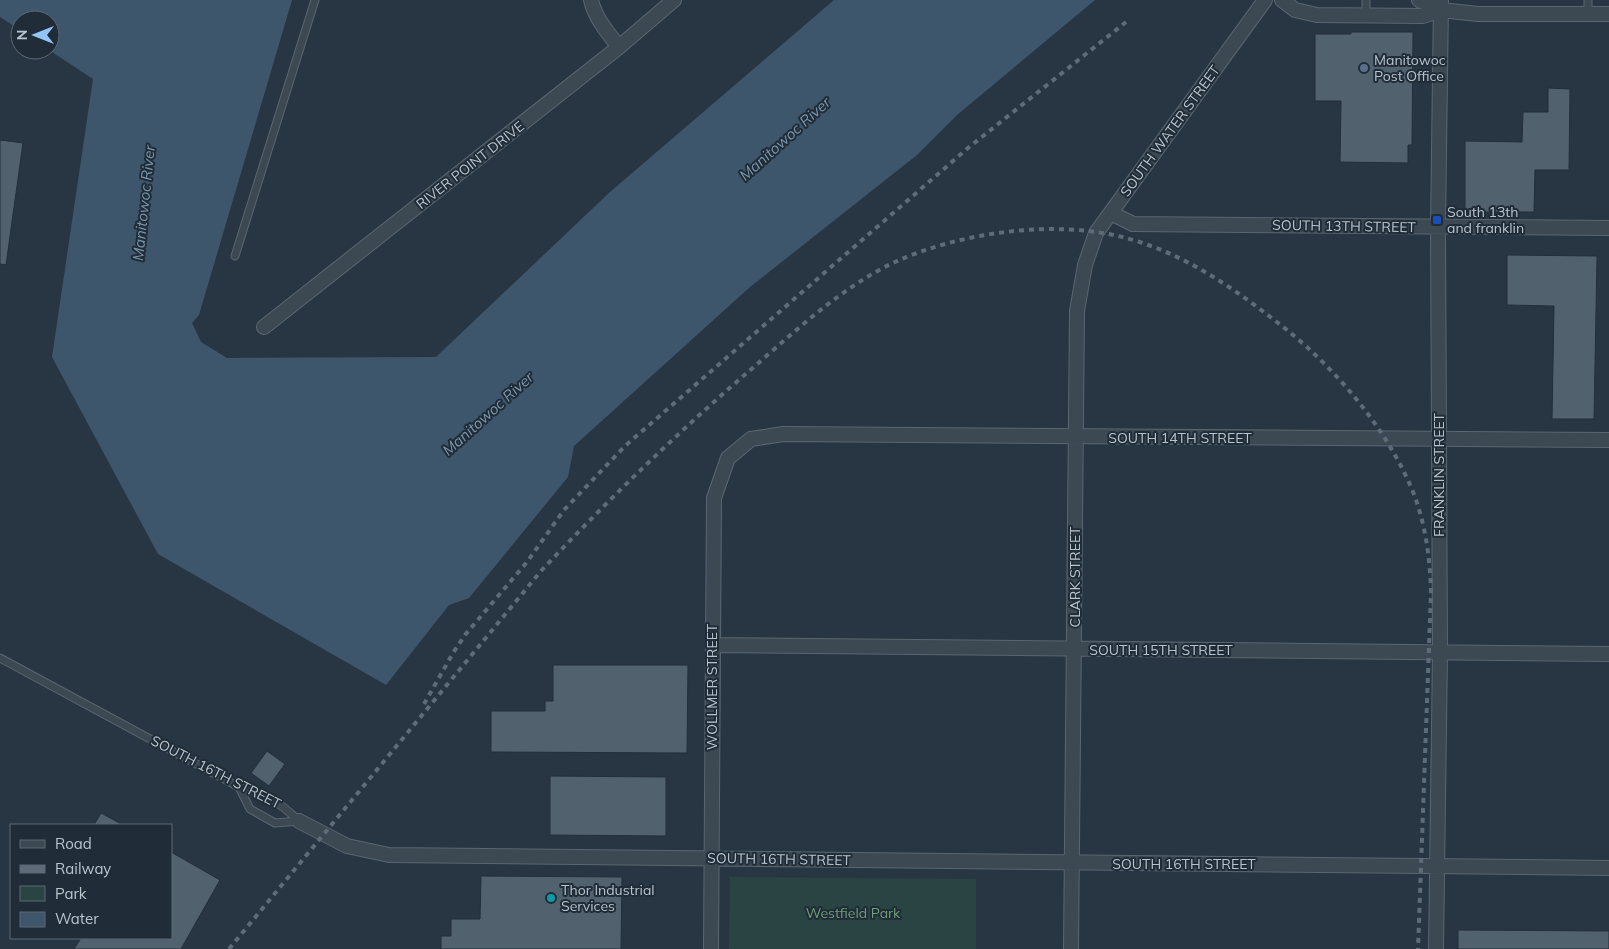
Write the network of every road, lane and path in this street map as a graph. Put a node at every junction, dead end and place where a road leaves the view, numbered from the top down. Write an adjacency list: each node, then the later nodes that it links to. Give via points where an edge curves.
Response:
1 (315, 0): 17 (lane)
2 (591, 0): 13 (street, via 603,26)
3 (674, 0): 13 (street, RIVER POINT DRIVE)
4 (1264, 0): 14 (street, SOUTH WATER STREET)
5 (1282, 0): 12 (street, via 1306,14)
6 (1366, 0): 12 (lane)
7 (1420, 0): 9 (street)
8 (1588, 0): 10 (lane)
9 (1441, 5): 10 (street, via 1478,14); 12 (street, via 1422,16); 15 (street, FRANKLIN STREET)
10 (1588, 14): 11 (street)
11 (1609, 14)
12 (1366, 16)
13 (619, 47): 19 (street, RIVER POINT DRIVE)
14 (1111, 213): 15 (street, SOUTH 13TH STREET, via 1133,224); 18 (street, SOUTH WATER STREET, via 1096,233)
15 (1438, 227): 16 (street, SOUTH 13TH STREET); 22 (street, FRANKLIN STREET)
16 (1609, 228)
17 (235, 256)
18 (1084, 265): 20 (street, CLARK STREET, via 1077,311)
19 (264, 327)
20 (1076, 437): 21 (street, SOUTH 14TH STREET, via 783,434); 22 (street, SOUTH 14TH STREET); 25 (street, CLARK STREET)
21 (751, 439): 24 (street, WOLLMER STREET, via 728,458 714,498)
22 (1438, 439): 23 (street, SOUTH 14TH STREET); 26 (street, FRANKLIN STREET)
23 (1609, 440)
24 (713, 645): 25 (street, SOUTH 15TH STREET); 31 (street, WOLLMER STREET)
25 (1074, 650): 26 (street, SOUTH 15TH STREET); 32 (street, CLARK STREET)
26 (1440, 652): 27 (street, SOUTH 15TH STREET); 33 (street, FRANKLIN STREET)
27 (1609, 654)
28 (0, 658): 29 (lane, SOUTH 16TH STREET)
29 (239, 787): 30 (lane, SOUTH 16TH STREET, via 257,791 285,808); 30 (lane, via 250,809 275,823)
30 (299, 822): 31 (street, SOUTH 16TH STREET, via 347,846 389,855)
31 (711, 858): 32 (street, SOUTH 16TH STREET); 35 (street, WOLLMER STREET)
32 (1072, 863): 33 (street, SOUTH 16TH STREET); 36 (street, CLARK STREET)
33 (1437, 866): 34 (street, SOUTH 16TH STREET); 37 (street, FRANKLIN STREET)
34 (1609, 868)
35 (711, 949)
36 (1071, 949)
37 (1436, 949)

